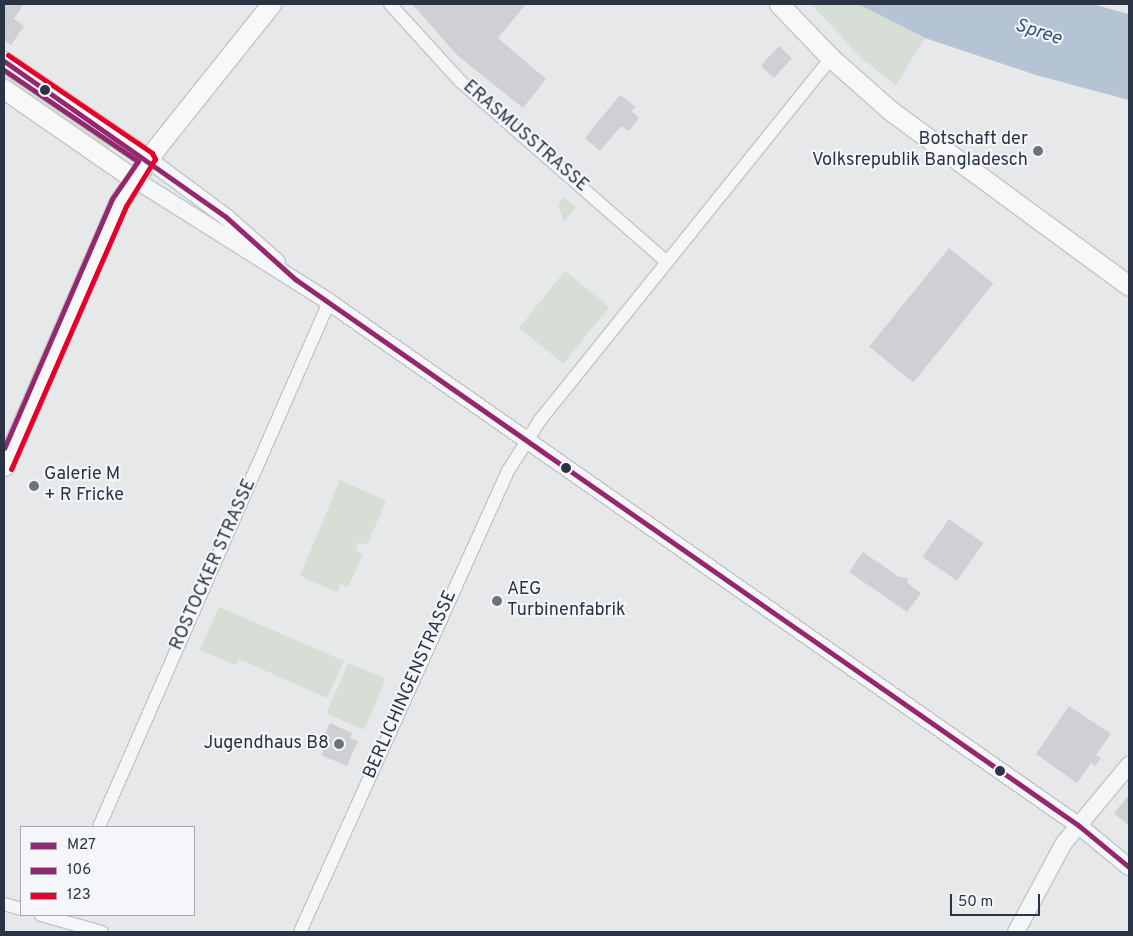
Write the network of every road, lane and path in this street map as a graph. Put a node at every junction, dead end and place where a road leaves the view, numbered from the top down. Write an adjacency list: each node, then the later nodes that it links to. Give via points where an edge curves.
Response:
1 (271, 4): 7 (main road)
2 (390, 4): 9 (street, ERASMUSSTRASSE, via 460,81)
3 (779, 4): 4 (main road)
4 (831, 58): 9 (street, BERLICHINGENSTRASSE); 11 (main road, via 896,114)
5 (4, 61): 7 (main road)
6 (4, 90): 8 (main road)
7 (148, 159): 8 (main road); 10 (street, via 226,217)
8 (134, 179): 10 (street); 14 (main road, via 119,202)
9 (667, 262): 13 (street, BERLICHINGENSTRASSE)
10 (295, 280): 12 (street)
11 (1129, 286)
12 (328, 302): 13 (street); 17 (street, ROSTOCKER STRASSE)
13 (527, 440): 16 (street); 24 (street, BERLICHINGENSTRASSE, via 507,473)
14 (4, 466)
15 (1129, 764): 16 (street)
16 (1078, 825): 18 (street); 25 (street, via 1064,843)
17 (99, 826)
18 (1129, 867)
19 (4, 904): 20 (street)
20 (20, 909)
21 (59, 917): 22 (street); 23 (street)
22 (53, 932)
23 (102, 932)
24 (300, 932)
25 (1016, 932)

